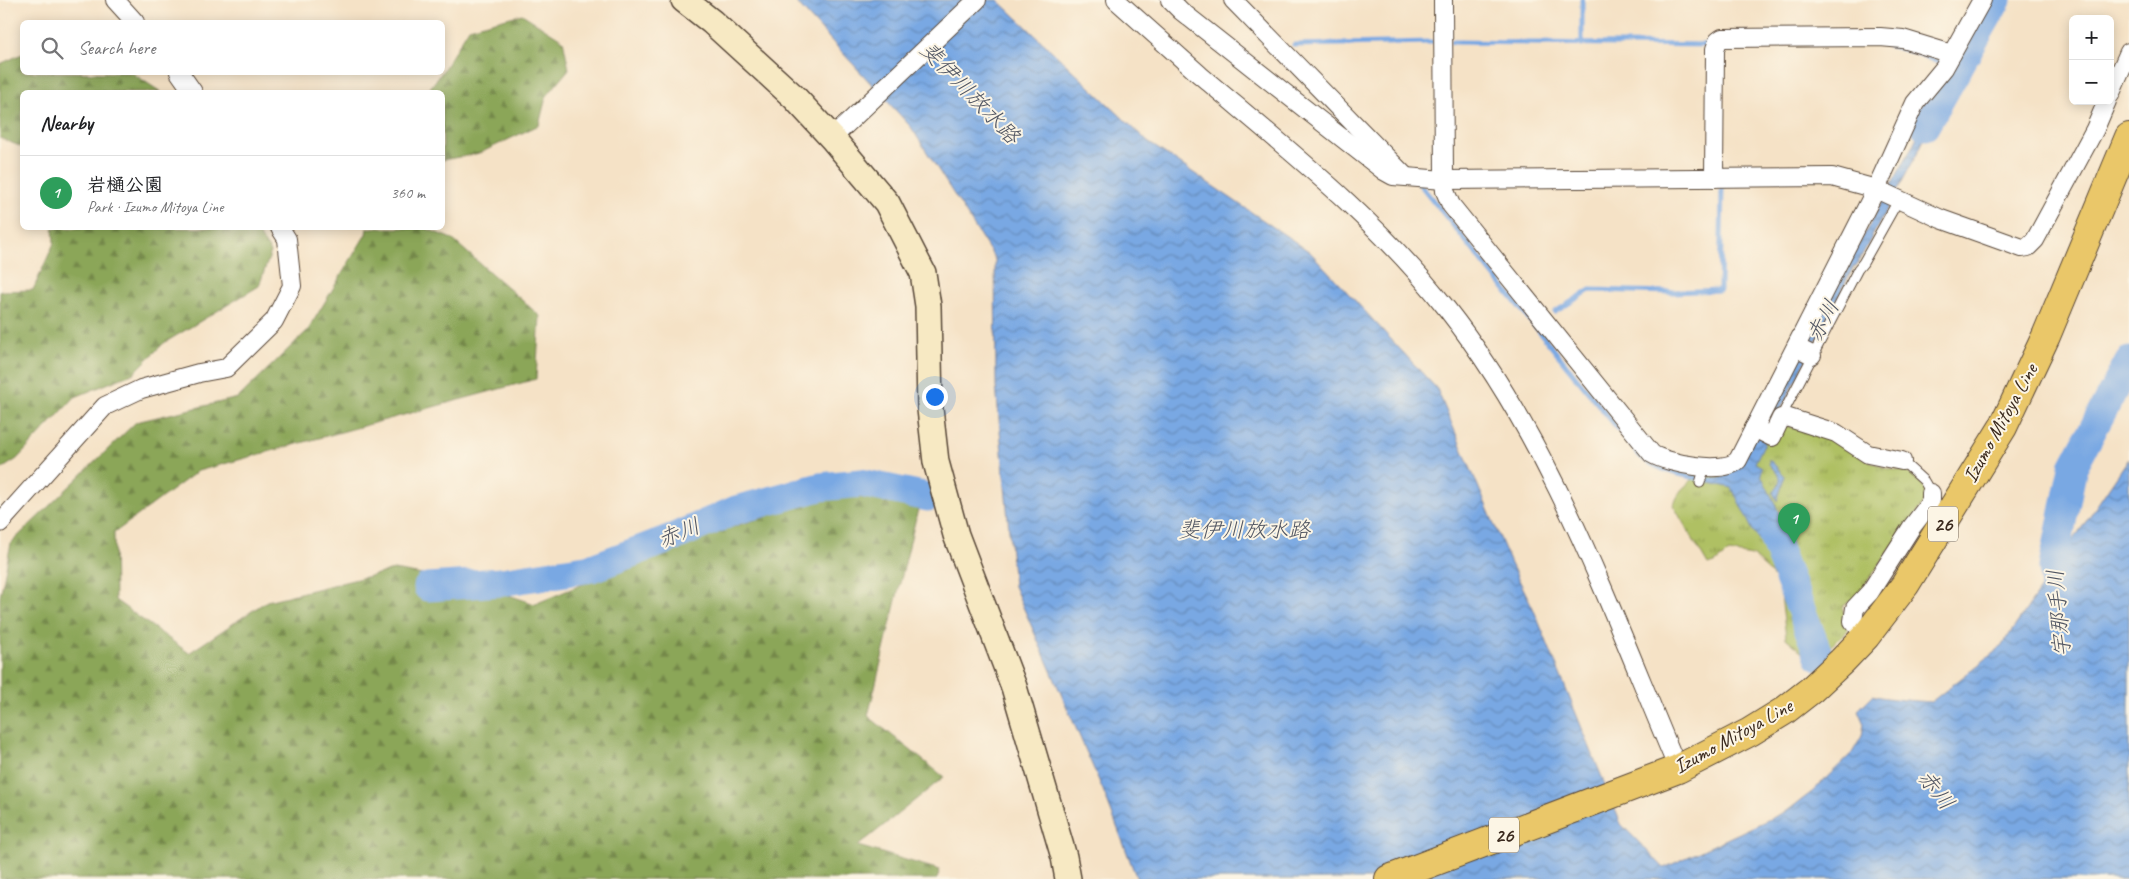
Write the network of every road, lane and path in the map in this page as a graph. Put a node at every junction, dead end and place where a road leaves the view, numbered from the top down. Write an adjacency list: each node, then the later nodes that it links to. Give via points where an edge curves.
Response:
1 (114, 0): 9 (street)
2 (684, 0): 16 (street, via 795,98)
3 (977, 0): 16 (street)
4 (1116, 0): 30 (street, via 1312,168 1415,270 1480,353 1537,447 1567,506)
5 (1170, 0): 18 (street, via 1384,171 1393,176)
6 (1233, 0): 18 (street)
7 (1443, 0): 20 (street)
8 (1982, 0): 11 (street)
9 (133, 20)
10 (2129, 52): 13 (street)
11 (1952, 54): 19 (street, via 1903,39 1880,37 1722,38 1715,49); 21 (street, via 1915,103)
12 (181, 75): 14 (street)
13 (2114, 85)
14 (192, 90)
15 (2105, 105): 21 (street, via 2035,240 2028,247 2022,248 1941,219)
16 (841, 130): 31 (street, via 887,204 923,273 928,306 930,409 936,462 956,535 1014,687)
17 (2129, 137): 29 (main road, Izumo Mitoya Line / 26, via 2046,336 2003,427 1905,584)
18 (1412, 178): 20 (street)
19 (1714, 178): 20 (street); 21 (street, via 1832,177)
20 (1444, 180): 25 (street, via 1451,206 1652,454 1702,476 1735,463)
21 (1889, 195): 23 (street); 23 (lane, via 1863,263)
22 (281, 230): 28 (street, via 287,239 292,286 274,320 226,368 141,389 105,406)
23 (1805, 351): 24 (lane); 25 (street)
24 (1781, 418): 25 (street, via 1772,436); 26 (street, via 1828,430 1868,454)
25 (1761, 431)
26 (1902, 460): 27 (lane, via 1924,481)
27 (1931, 493): 29 (street, via 1927,507 1870,592 1855,608 1853,621)
28 (0, 523)
29 (1866, 636): 30 (main road, Izumo Mitoya Line / 26, via 1811,690 1784,711)
30 (1678, 769): 32 (main road, Izumo Mitoya Line / 26)
31 (1068, 879)
32 (1389, 879)

